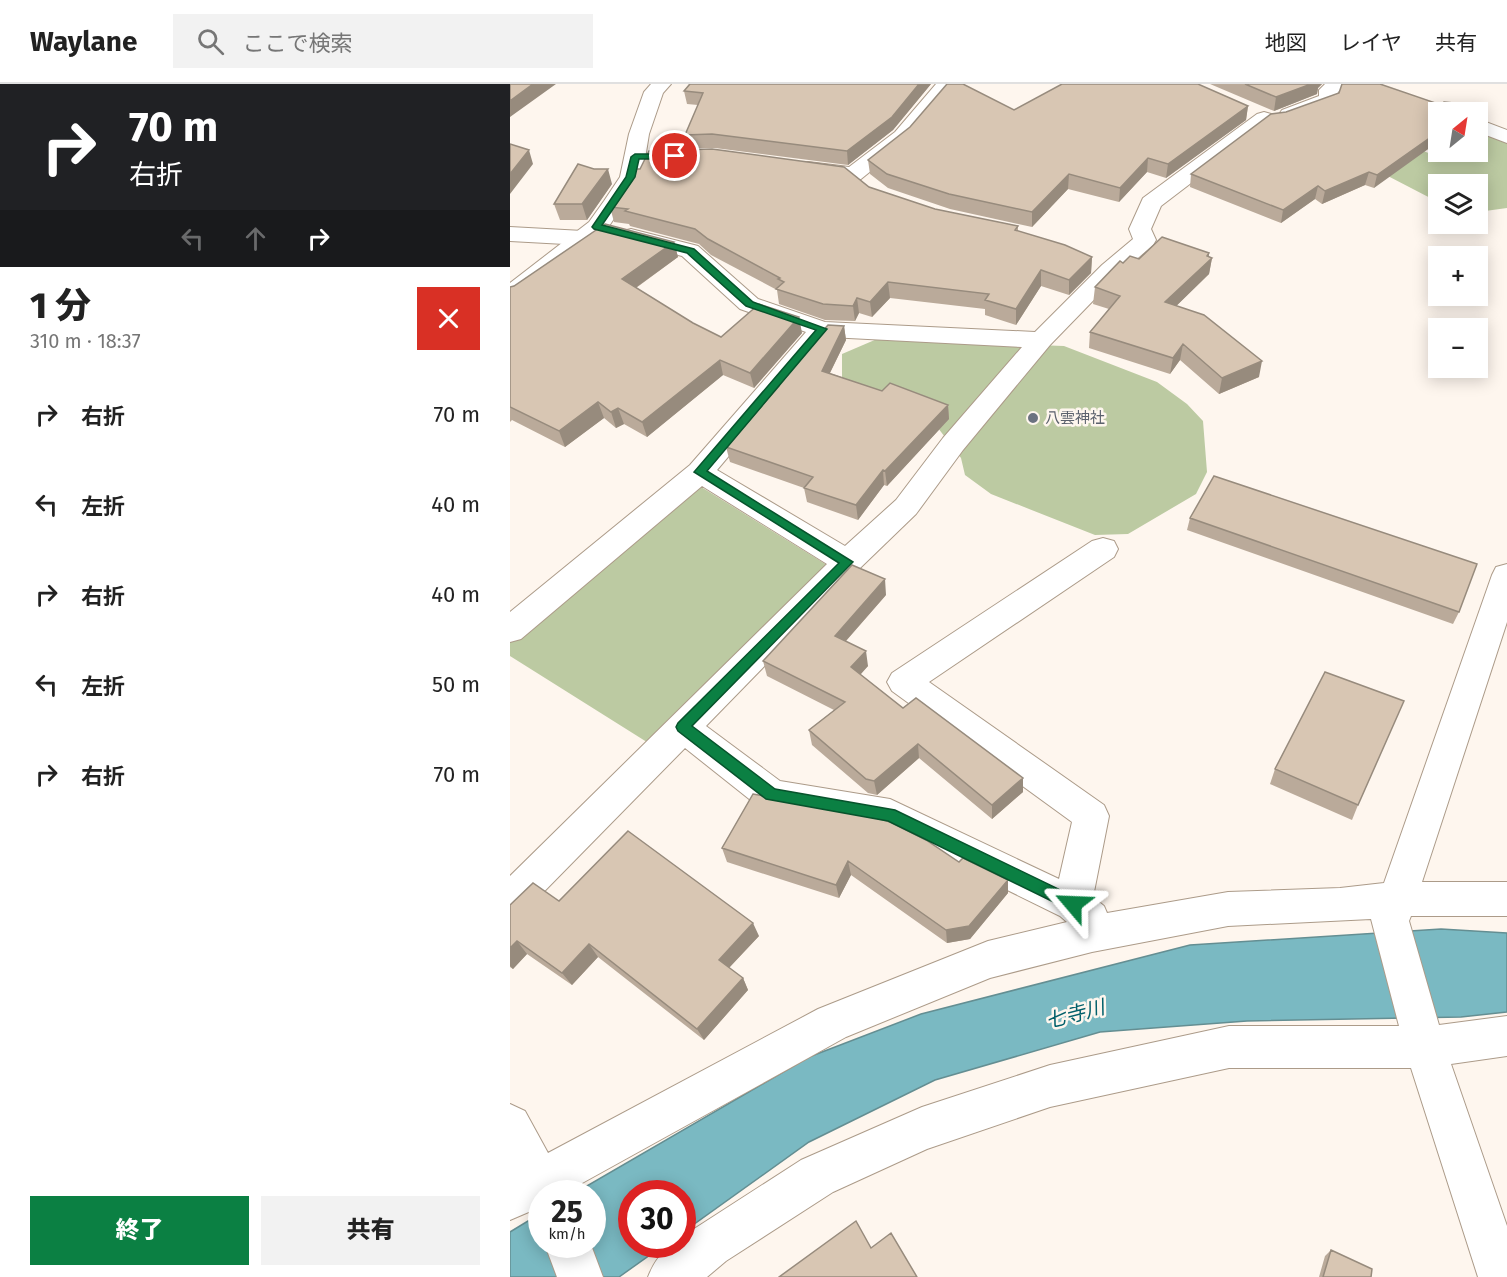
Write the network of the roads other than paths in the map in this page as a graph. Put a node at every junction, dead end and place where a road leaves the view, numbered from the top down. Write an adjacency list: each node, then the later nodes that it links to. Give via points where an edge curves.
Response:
1 (661, 84): 8 (street, via 654,92 639,134)
2 (946, 84): 10 (street, via 862,181)
3 (1337, 84): 5 (street, via 1329,90 1328,99 1276,119)
4 (1242, 109): 5 (street)
5 (1264, 118): 14 (street, via 1151,203 1140,229 1145,240)
6 (1488, 129): 7 (street)
7 (1507, 137)
8 (635, 157): 9 (street); 11 (street, via 631,177)
9 (658, 157)
10 (784, 165)
11 (590, 232): 12 (street); 15 (street); 16 (street, via 690,251 749,304)
12 (510, 234)
13 (1088, 260): 14 (street)
14 (1110, 270): 17 (street)
15 (510, 295)
16 (822, 329): 17 (street); 18 (street)
17 (1041, 340): 20 (street, via 953,444 906,507)
18 (700, 472): 20 (street); 22 (street)
19 (1103, 549): 26 (street, via 904,682 1091,816)
20 (847, 562): 23 (street)
21 (1507, 575): 27 (street)
22 (510, 630)
23 (683, 727): 25 (street); 26 (street, via 771,795 890,815)
24 (1507, 899): 27 (street)
25 (510, 901)
26 (1073, 904): 28 (street)
27 (1394, 910): 28 (street, via 1340,905 1228,909); 29 (street)
28 (1106, 931): 32 (street, via 988,960 832,1023)
29 (1422, 1034): 30 (street); 36 (street, via 1229,1047 1050,1086 922,1129 817,1176 710,1245); 37 (street)
30 (1507, 1036)
31 (510, 1126): 33 (street)
32 (552, 1180)
33 (528, 1183)
34 (573, 1258): 35 (street)
35 (580, 1277)
36 (671, 1277)
37 (1501, 1277)

